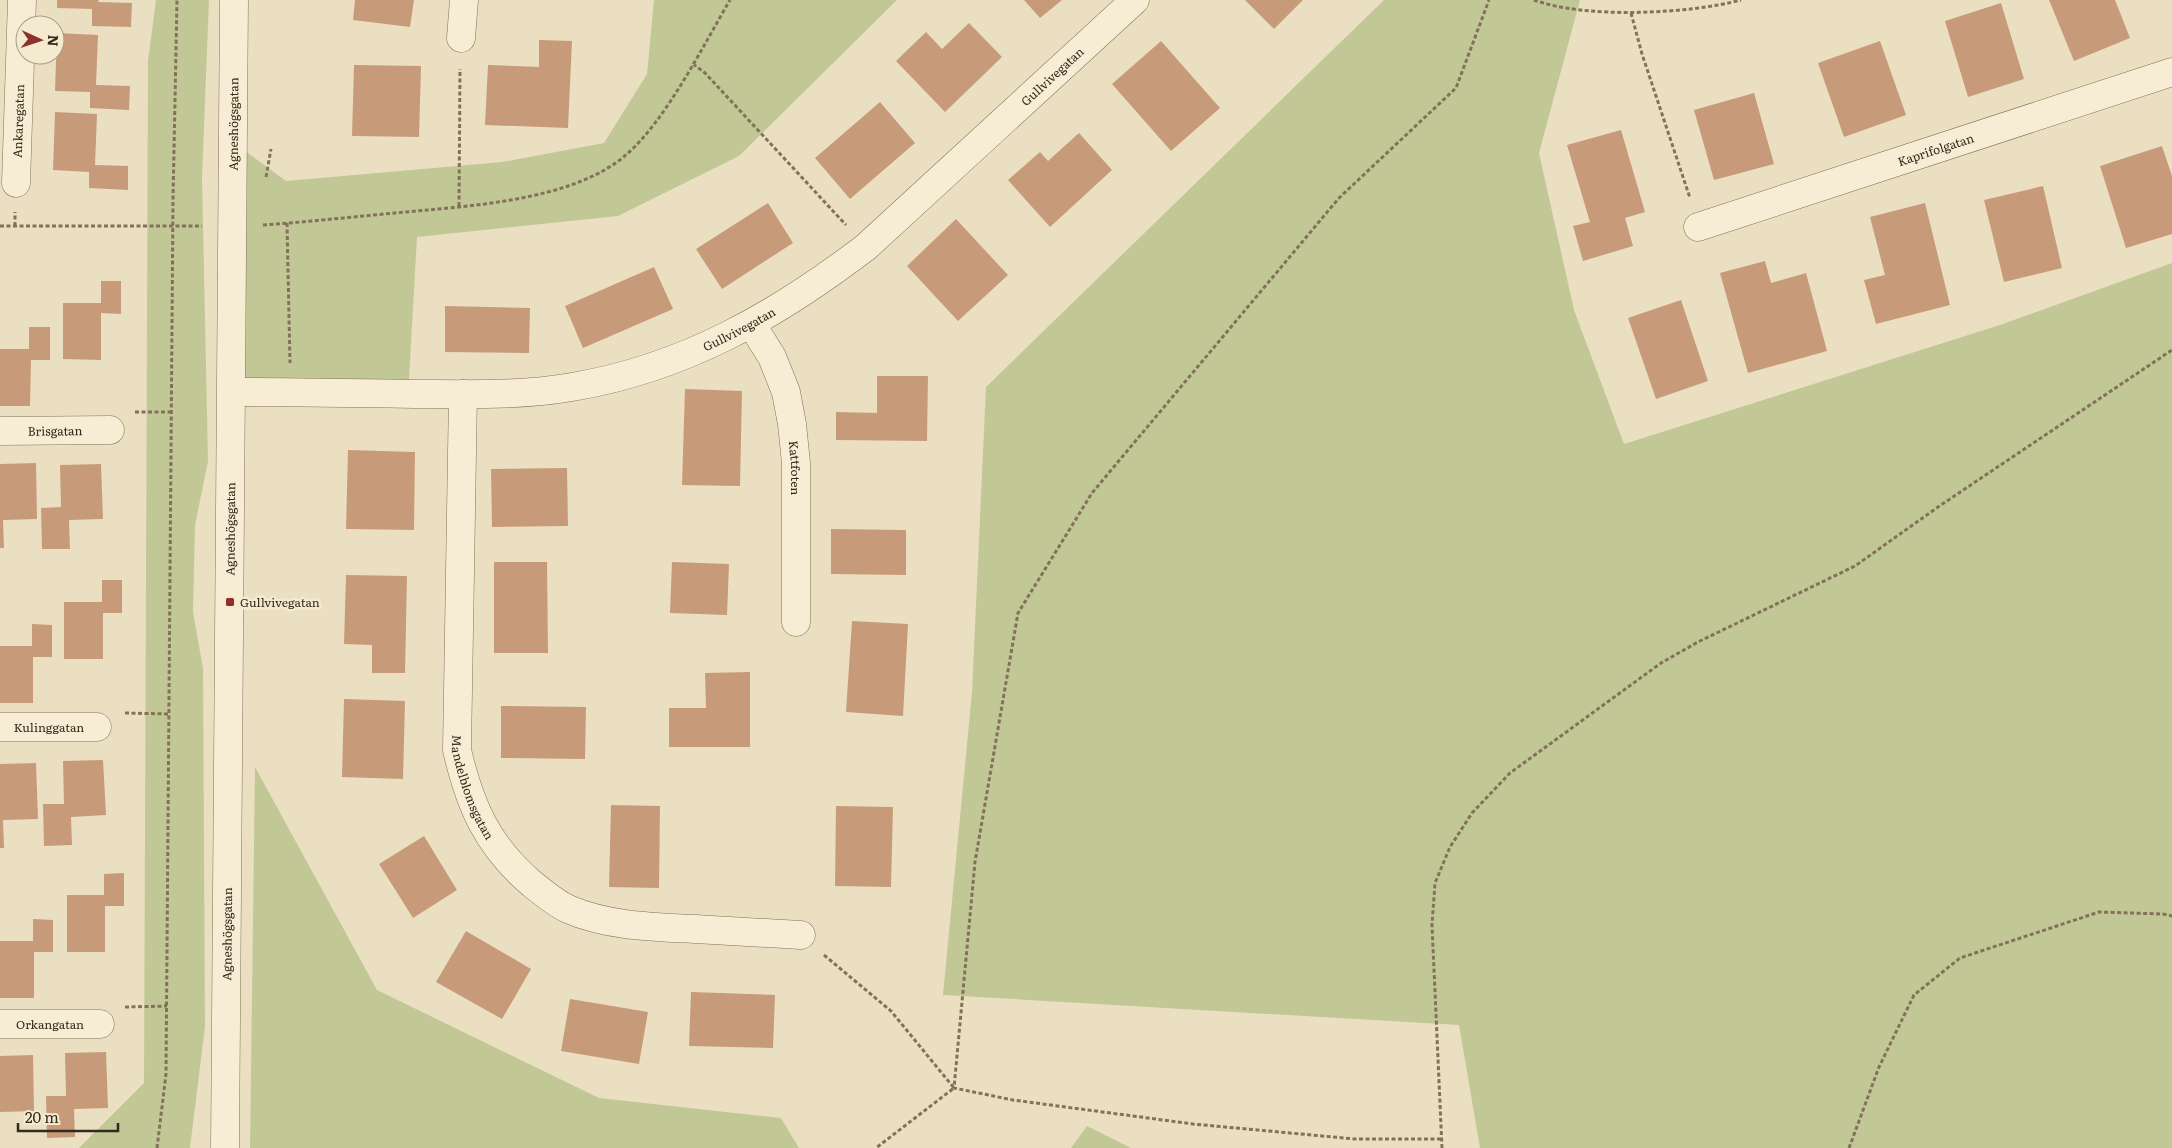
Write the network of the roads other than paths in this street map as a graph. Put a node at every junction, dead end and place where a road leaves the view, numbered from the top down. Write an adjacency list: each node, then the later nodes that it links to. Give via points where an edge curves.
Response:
1 (22, 0): 6 (street, Ankaregatan)
2 (234, 0): 11 (street, Agneshögsgatan)
3 (464, 0): 5 (street)
4 (1135, 0): 10 (street, Gullvivegatan, via 866,247 820,283)
5 (461, 38)
6 (10, 59): 8 (street, Ankaregatan)
7 (2172, 72): 9 (street, Kaprifolgatan)
8 (16, 183)
9 (1698, 227)
10 (752, 325): 12 (street, Gullvivegatan, via 678,357 612,378 554,389); 15 (street, Kattfoten, via 772,357 786,392 792,424 796,463)
11 (232, 392): 12 (street, Gullvivegatan); 21 (street, Agneshögsgatan)
12 (463, 394): 18 (street, Mandelblomsgatan, via 457,750 466,790 488,835 512,866 542,893 568,909 602,920 640,926)
13 (110, 430): 14 (street, Brisgatan)
14 (0, 431)
15 (796, 622)
16 (0, 727): 17 (street, Kulinggatan)
17 (97, 727)
18 (801, 935)
19 (0, 1024): 20 (street, Orkangatan)
20 (100, 1024)
21 (225, 1148)

